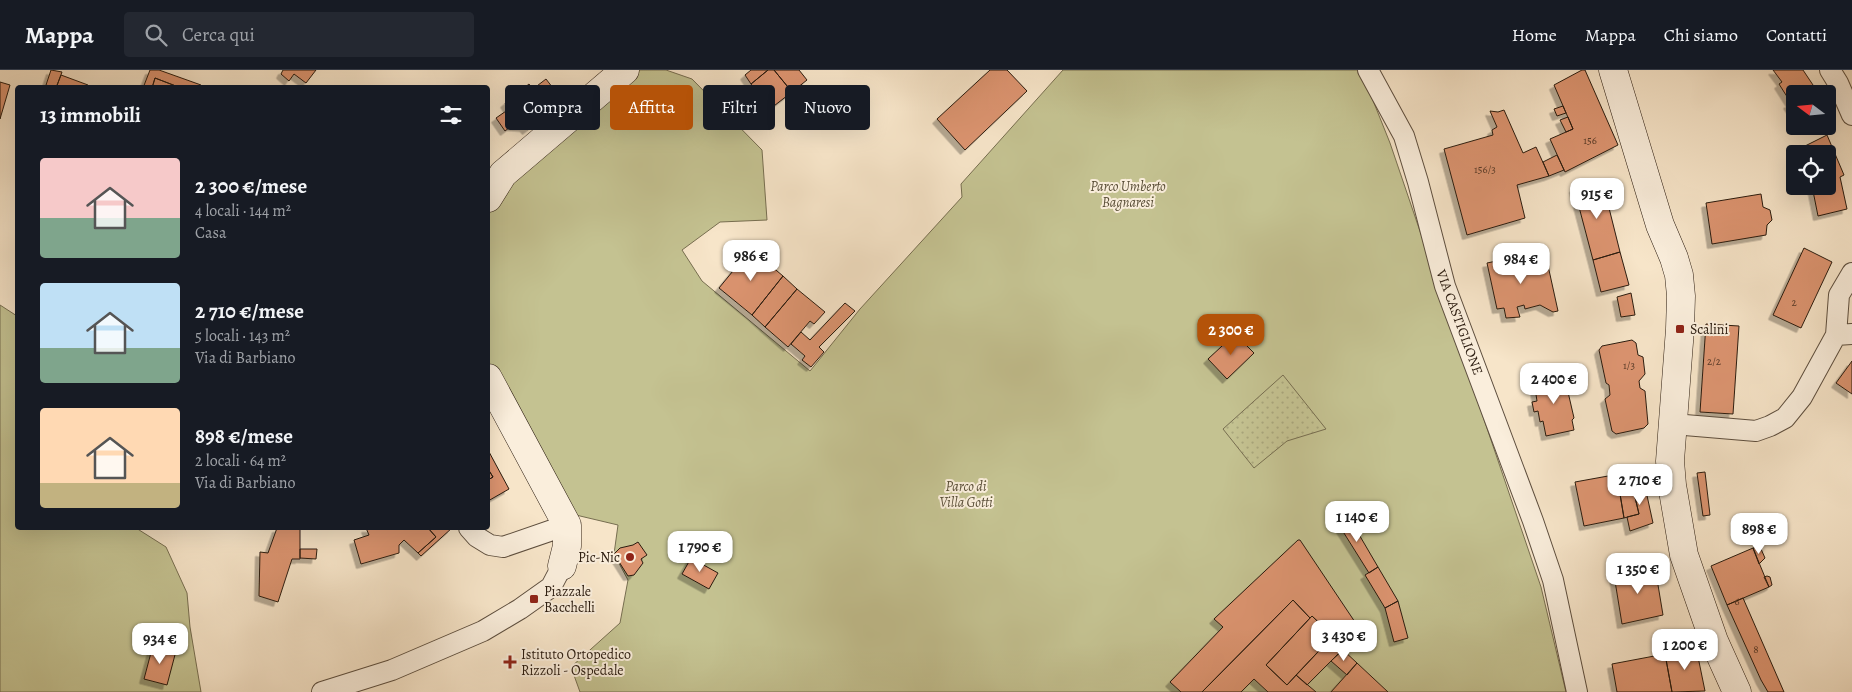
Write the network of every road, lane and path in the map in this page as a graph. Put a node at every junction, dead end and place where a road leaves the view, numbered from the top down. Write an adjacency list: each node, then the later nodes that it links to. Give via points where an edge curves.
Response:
1 (625, 70): 6 (street, via 518,161 504,174)
2 (1368, 70): 15 (street, VIA CASTIGLIONE, via 1404,136 1446,286 1534,521 1552,580)
3 (1613, 70): 10 (street, via 1660,225 1679,275 1680,329)
4 (1830, 70): 5 (street)
5 (1852, 115)
6 (490, 195)
7 (1852, 274): 8 (street, via 1839,295)
8 (1844, 334): 10 (street, via 1802,397 1785,418 1770,426 1756,431)
9 (490, 382): 11 (street)
10 (1673, 424): 16 (street, via 1670,443 1672,485 1684,555 1714,640)
11 (567, 525): 12 (street, via 503,547 490,545); 13 (street)
12 (471, 530)
13 (563, 578): 14 (street, via 483,631 392,670)
14 (322, 692)
15 (1577, 692)
16 (1737, 692)

